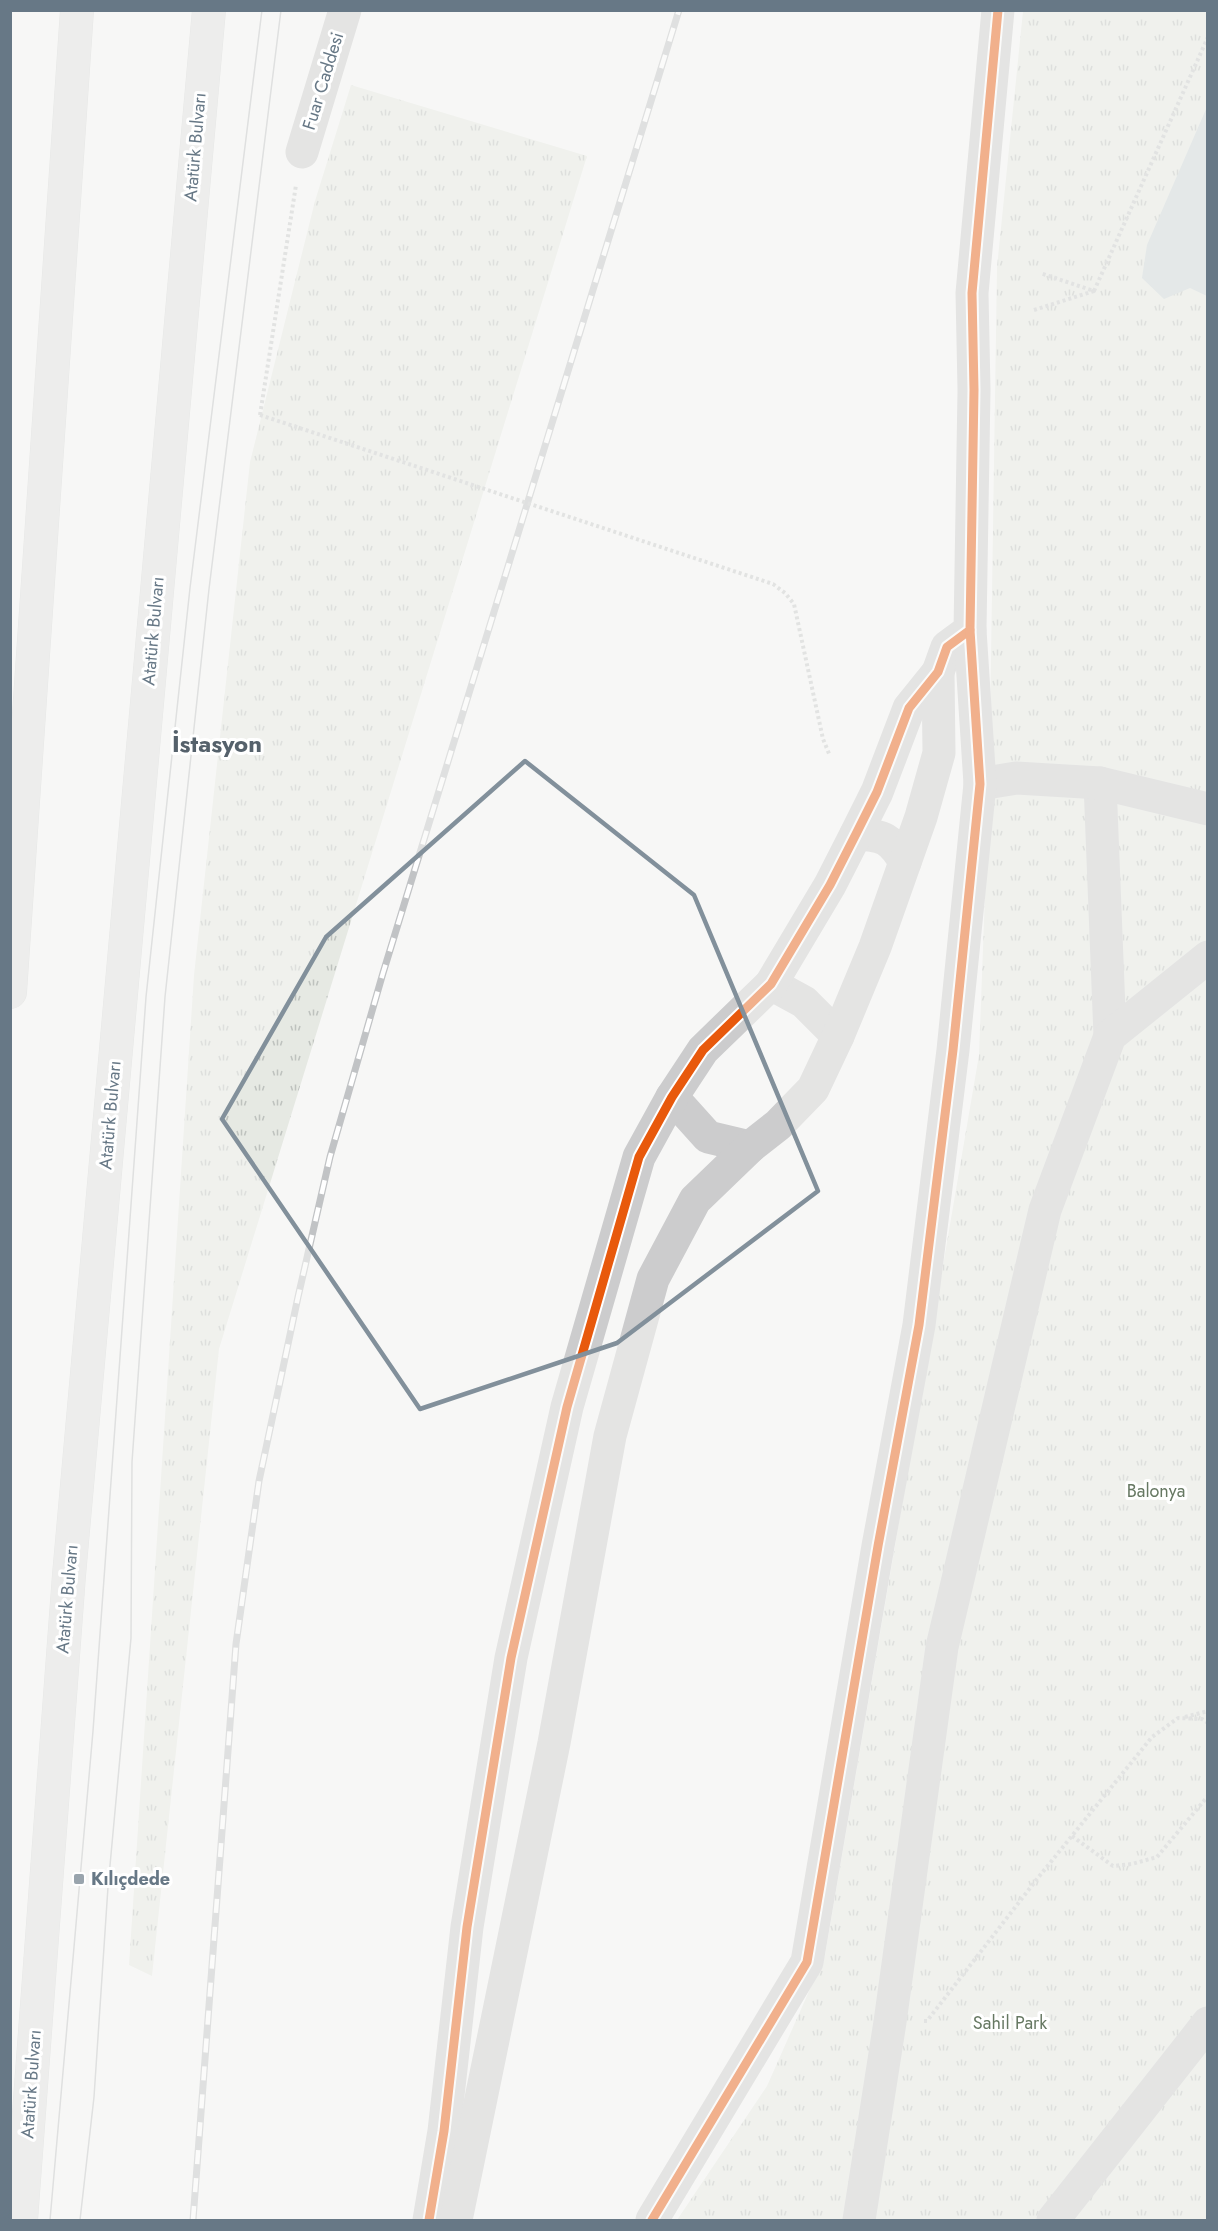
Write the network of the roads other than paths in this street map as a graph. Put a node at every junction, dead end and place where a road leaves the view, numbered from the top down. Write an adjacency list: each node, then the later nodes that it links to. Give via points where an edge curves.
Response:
1 (77, 10): 15 (main road)
2 (209, 10): 21 (main road, Atatürk Bulvarı, via 69,1575)
3 (345, 10): 5 (street, Fuar Caddesi)
4 (998, 10): 6 (street, via 972,293)
5 (302, 152)
6 (970, 630): 7 (street, via 947,647); 8 (street)
7 (938, 672): 11 (street, via 909,708 877,792); 12 (street, via 939,753)
8 (980, 783): 9 (street, via 1016,778); 24 (street, via 953,1050 919,1325 807,1962)
9 (1100, 783): 10 (street); 17 (street)
10 (1208, 809)
11 (856, 834): 12 (street, via 873,834 894,843); 14 (street)
12 (905, 862): 16 (street)
13 (1208, 957): 17 (street)
14 (771, 984): 16 (street, via 804,1002); 18 (street, via 703,1050)
15 (10, 992)
16 (838, 1036): 19 (street, via 813,1089)
17 (1110, 1036): 25 (street, via 1046,1210 942,1647)
18 (672, 1097): 19 (street, via 708,1137); 22 (street, via 639,1157 567,1407 511,1658 467,1927 444,2131)
19 (750, 1147): 23 (street, via 695,1200 653,1279 616,1413 554,1743)
20 (1208, 2023): 26 (street)
21 (21, 2220)
22 (429, 2220)
23 (456, 2220)
24 (652, 2220)
25 (860, 2220)
26 (1053, 2220)

